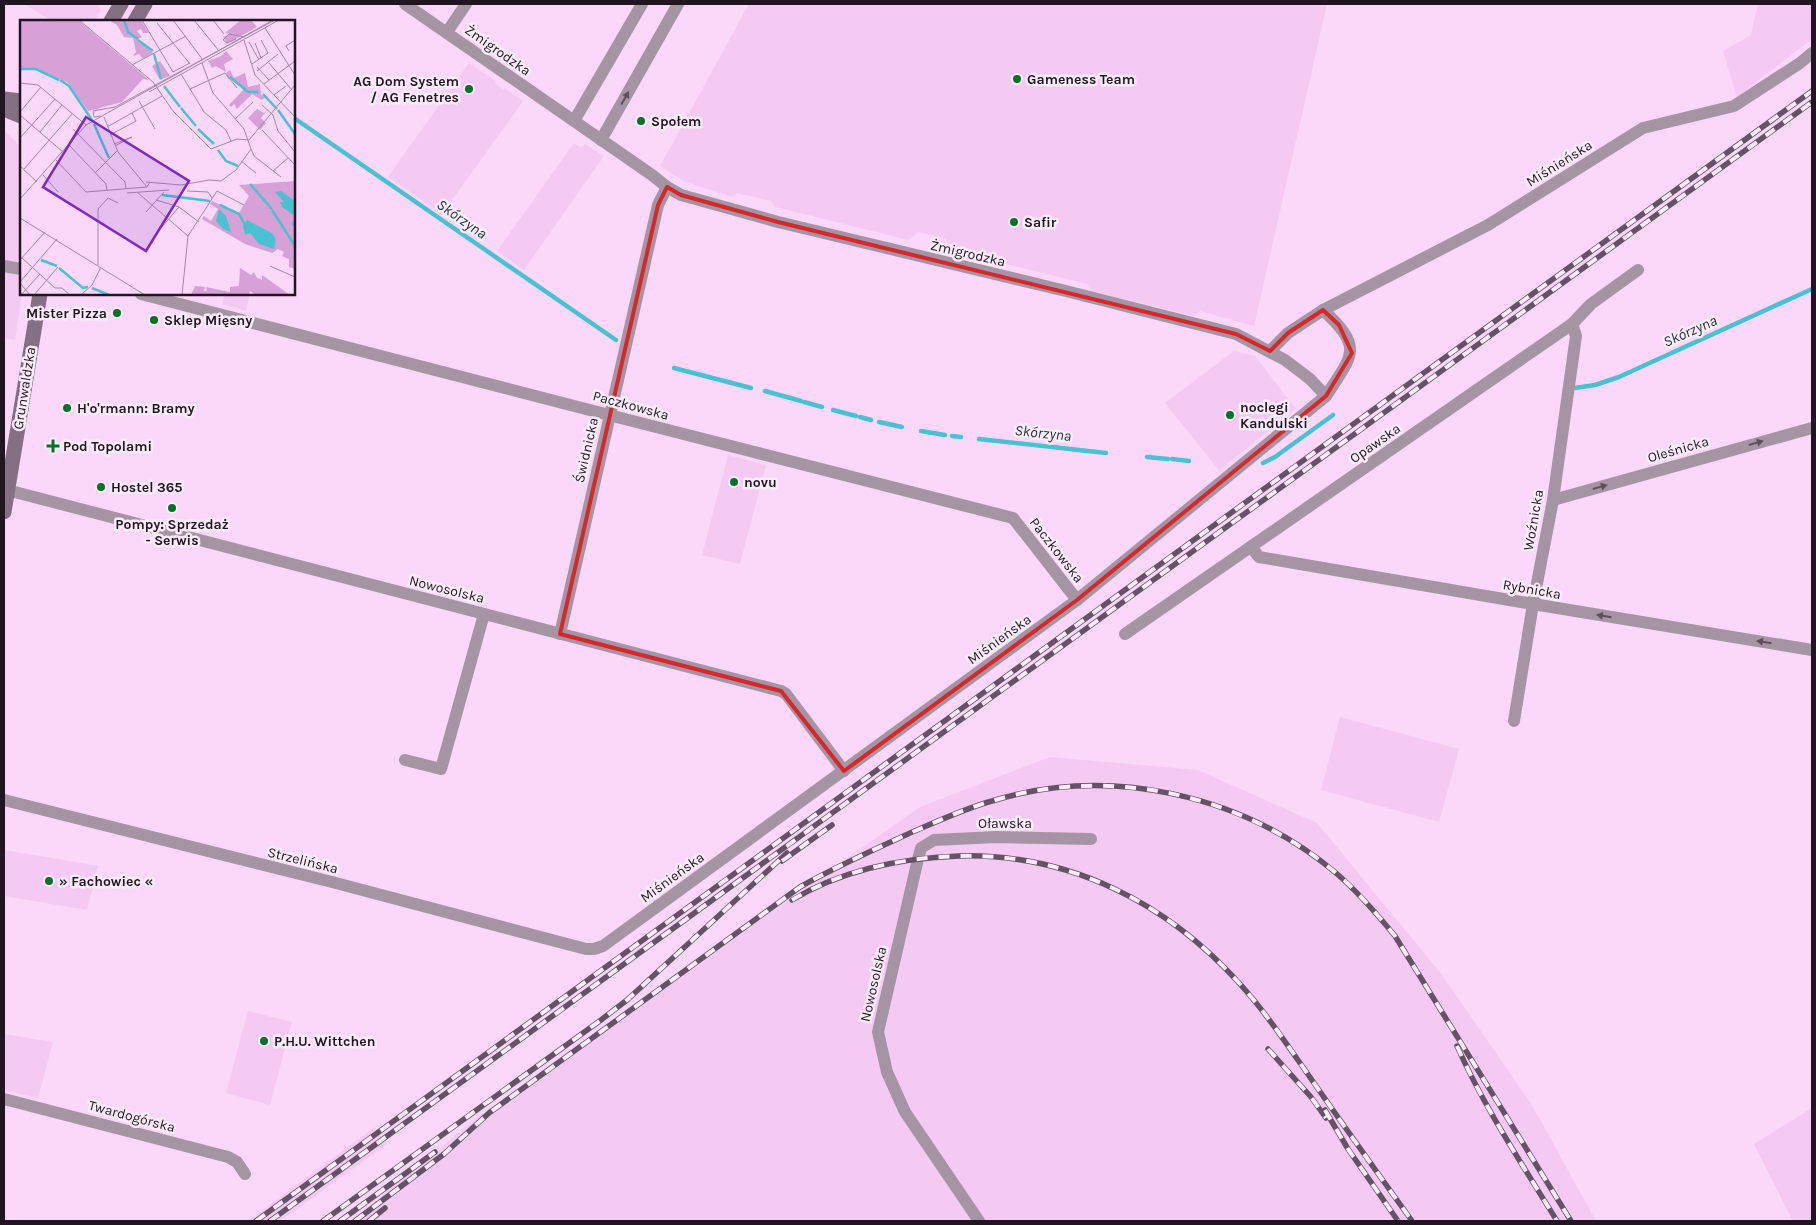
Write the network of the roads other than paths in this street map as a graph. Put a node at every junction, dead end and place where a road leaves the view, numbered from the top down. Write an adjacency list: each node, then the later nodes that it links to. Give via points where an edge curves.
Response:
1 (121, 4): 7 (street)
2 (145, 4): 8 (street)
3 (405, 4): 9 (street, Żmigrodzka)
4 (466, 4): 9 (street)
5 (642, 4): 15 (street)
6 (678, 4): 16 (street, one-way to 6)
7 (112, 20)
8 (136, 20)
9 (447, 32): 15 (street, Żmigrodzka)
10 (1812, 53): 23 (street, Miśnieńska, via 1734,106 1643,128 1488,225)
11 (4, 99): 12 (street)
12 (20, 101)
13 (4, 109): 14 (street)
14 (20, 116)
15 (574, 121): 16 (street, Żmigrodzka)
16 (601, 140): 17 (street, Żmigrodzka)
17 (667, 187): 25 (street, Żmigrodzka, via 682,195 778,222 1236,334); 27 (street, Świdnicka, via 658,205)
18 (4, 266): 19 (street)
19 (20, 269)
20 (1638, 270): 24 (street, Opawska, via 1591,304)
21 (40, 295): 29 (street, Grunwaldzka)
22 (145, 295): 27 (street, Paczkowska)
23 (1324, 310): 25 (street, Miśnieńska, via 1288,333); 26 (street, Miśnieńska, via 1348,337 1352,353)
24 (1572, 324): 30 (street, Woźnicka, via 1576,336); 32 (street, Opawska)
25 (1270, 351): 26 (street, Żmigrodzka, via 1310,379)
26 (1326, 396): 33 (street, Miśnieńska)
27 (609, 415): 33 (street, Paczkowska, via 1013,518); 36 (street, Świdnicka)
28 (1812, 428): 30 (street, Oleśnicka, one-way to 28)
29 (7, 490): 31 (street, Grunwaldzka); 35 (street, Nowosolska)
30 (1553, 500): 34 (street, Woźnicka)
31 (4, 512)
32 (1252, 548): 34 (street, Rybnicka, via 1259,556); 37 (street, Opawska)
33 (1077, 600): 41 (street, Miśnieńska)
34 (1533, 604): 38 (street, Rybnicka, one-way to 34); 39 (street, Woźnicka)
35 (484, 614): 36 (street, Nowosolska); 40 (street, via 442,769)
36 (560, 634): 41 (street, Nowosolska, via 780,690)
37 (1125, 634)
38 (1812, 650)
39 (1514, 721)
40 (405, 760)
41 (844, 771): 45 (street, Miśnieńska, via 603,946)
42 (4, 800): 45 (street, Strzelińska)
43 (1090, 839): 44 (street, Oławska, via 996,837 934,840)
44 (921, 848): 48 (street, Nowosolska, via 878,1032 887,1072 904,1112)
45 (594, 949)
46 (4, 1099): 47 (street, Twardogórska, via 228,1157 237,1162)
47 (246, 1174)
48 (979, 1221)

